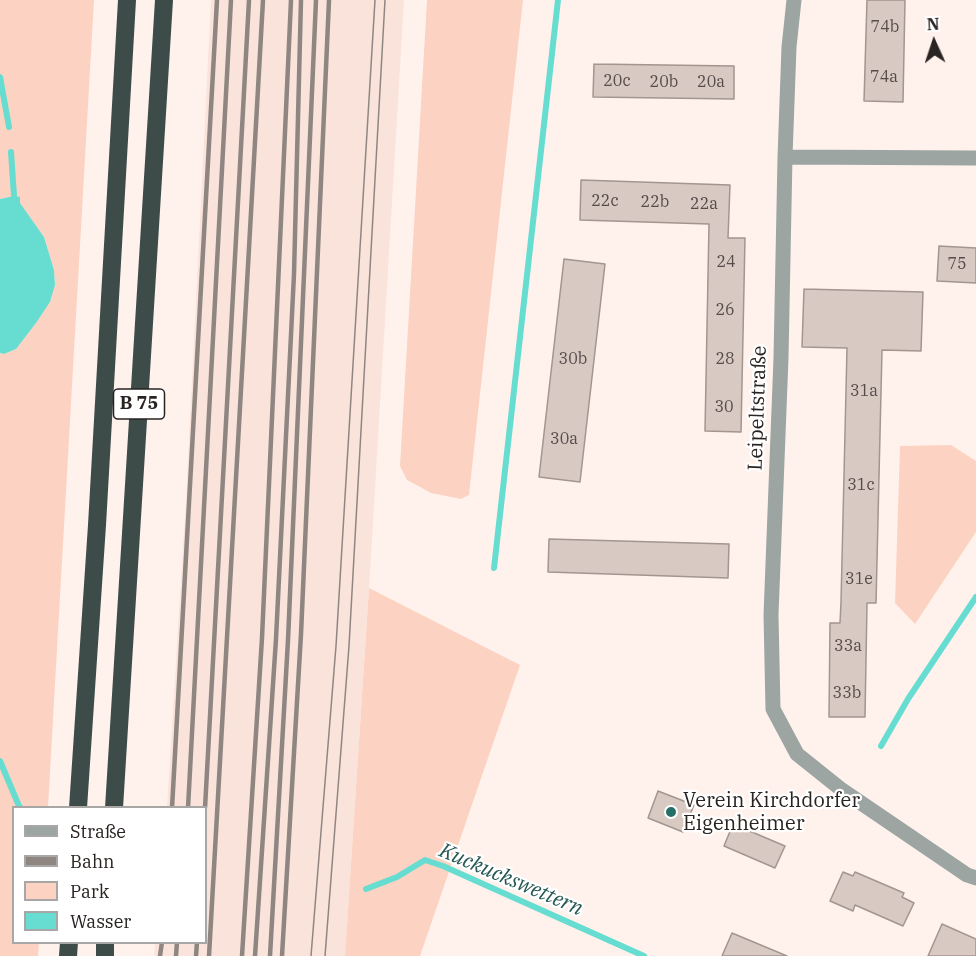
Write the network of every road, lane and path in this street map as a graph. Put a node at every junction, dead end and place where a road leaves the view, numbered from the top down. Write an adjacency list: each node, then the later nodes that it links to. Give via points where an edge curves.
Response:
1 (127, 0): 6 (highway, B 75)
2 (165, 0): 7 (highway, B 75)
3 (795, 0): 4 (street, Leipeltstraße, via 789,47)
4 (785, 157): 5 (street); 8 (street, Leipeltstraße, via 771,615 772,709 797,754 842,790)
5 (976, 158)
6 (78, 806)
7 (114, 806)
8 (976, 878)

